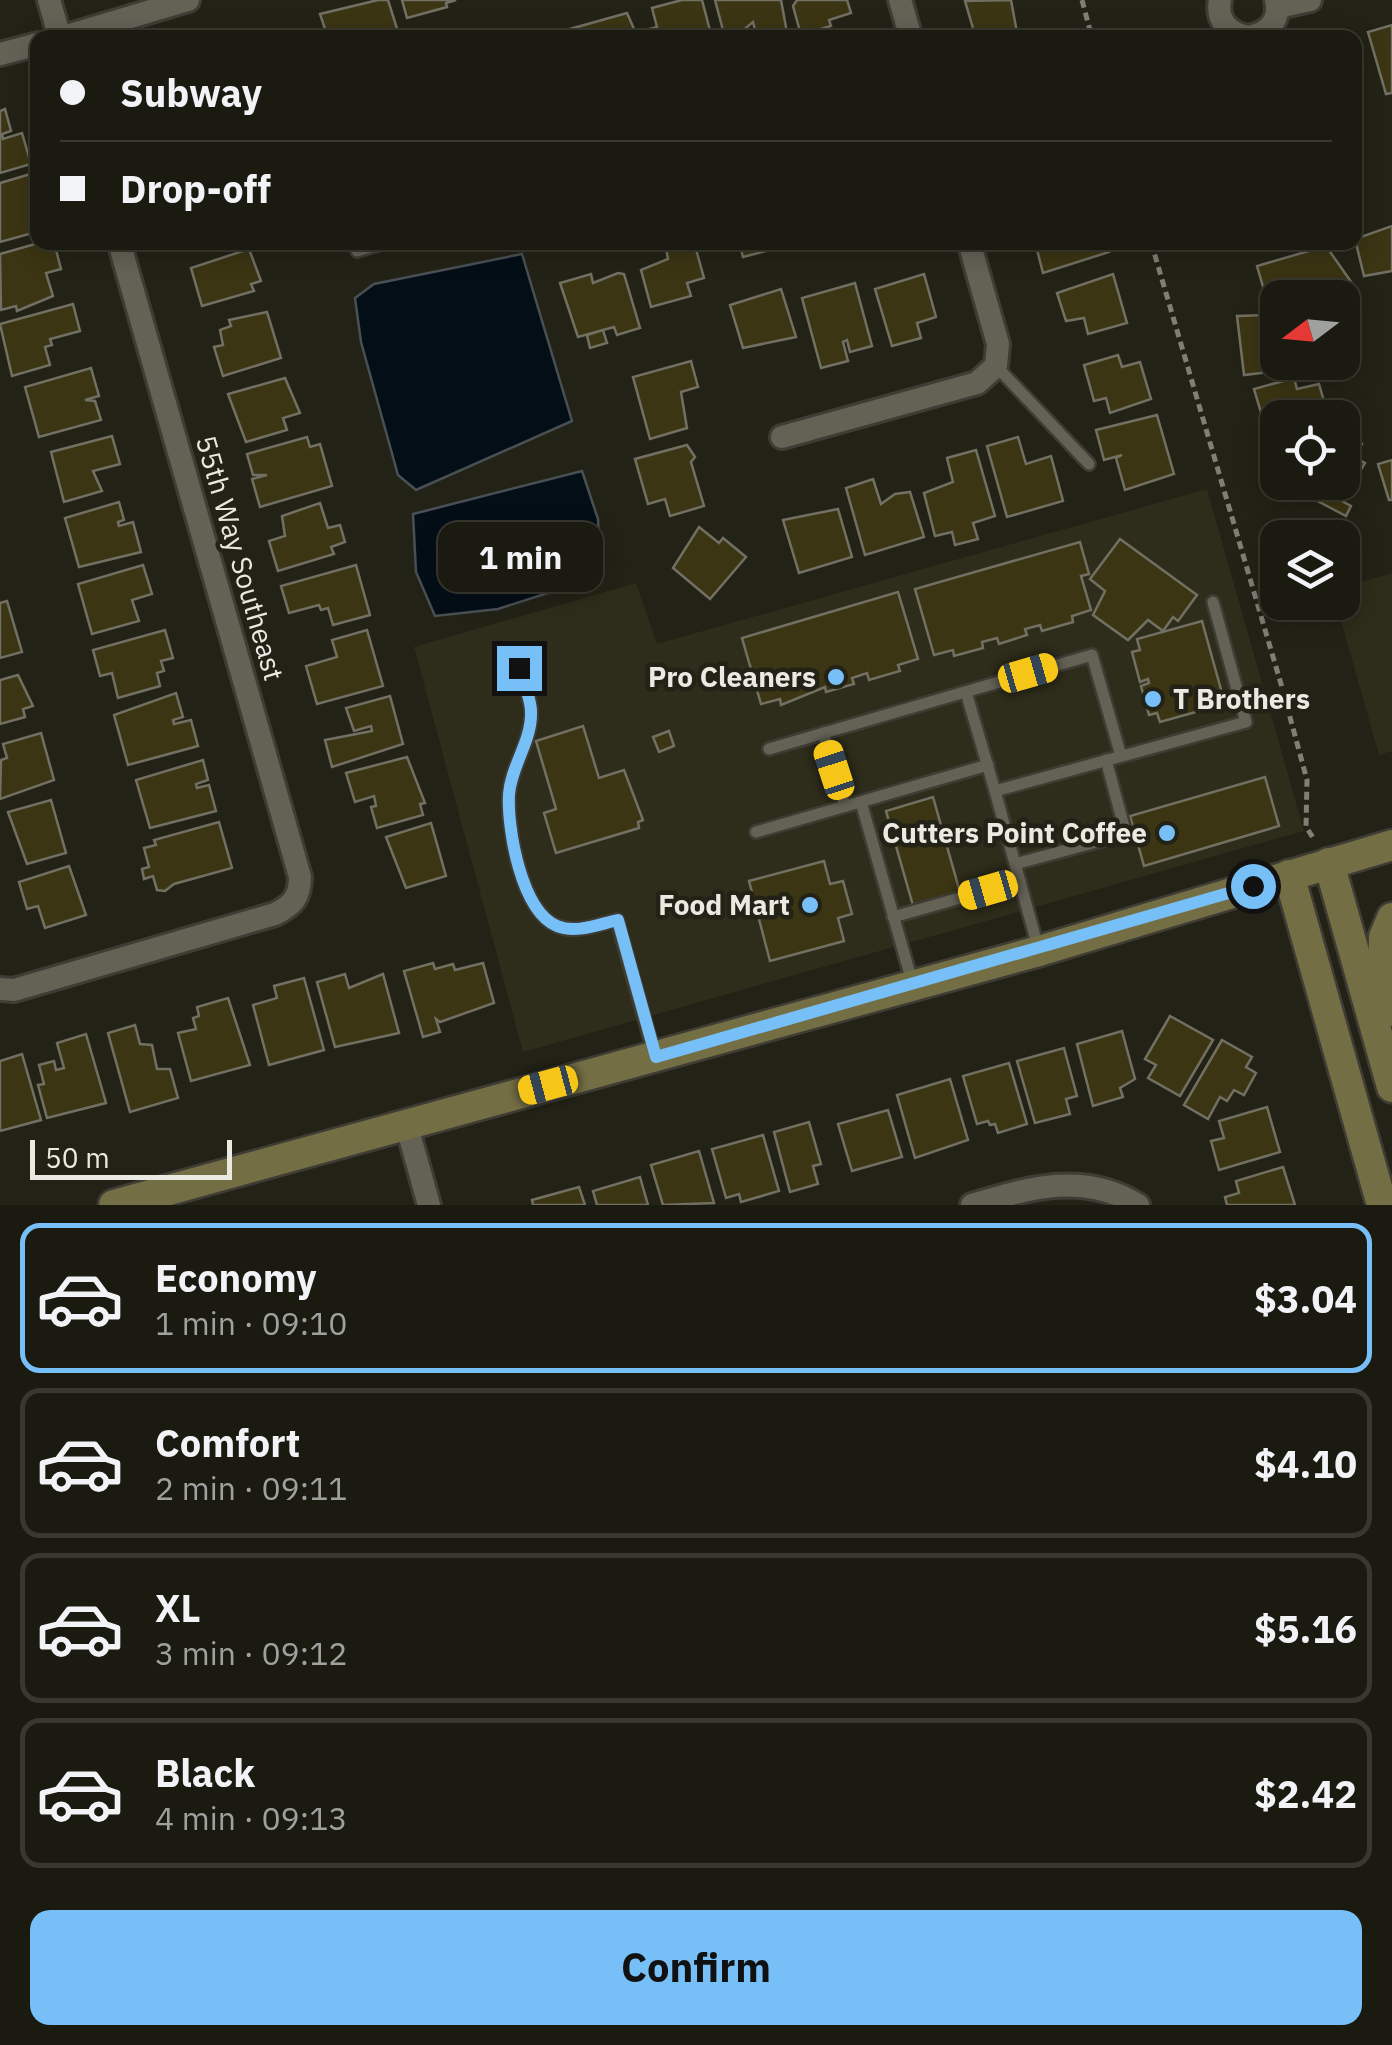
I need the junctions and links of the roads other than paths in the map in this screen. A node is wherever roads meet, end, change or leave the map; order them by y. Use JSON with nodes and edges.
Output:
{"nodes":[{"id":1,"x":49,"y":0,"type":"edge"},
{"id":2,"x":188,"y":0,"type":"edge"},
{"id":3,"x":900,"y":0,"type":"edge"},
{"id":4,"x":1220,"y":0,"type":"edge"},
{"id":5,"x":1310,"y":0,"type":"edge"},
{"id":6,"x":1277,"y":3,"type":"edge"},
{"id":7,"x":58,"y":30,"type":"edge"},
{"id":8,"x":87,"y":30,"type":"edge"},
{"id":9,"x":909,"y":30,"type":"edge"},
{"id":10,"x":1232,"y":30,"type":"edge"},
{"id":11,"x":1267,"y":30,"type":"edge"},
{"id":12,"x":30,"y":46,"type":"edge"},
{"id":13,"x":0,"y":54,"type":"edge"},
{"id":14,"x":120,"y":250,"type":"edge"},
{"id":15,"x":360,"y":250,"type":"edge"},
{"id":16,"x":971,"y":250,"type":"edge"},
{"id":17,"x":357,"y":251,"type":"dead end"},
{"id":18,"x":996,"y":366,"type":"junction"},
{"id":19,"x":782,"y":438,"type":"dead end"},
{"id":20,"x":1088,"y":464,"type":"dead end"},
{"id":21,"x":1213,"y":602,"type":"dead end"},
{"id":22,"x":519,"y":668,"type":"dead end"},
{"id":23,"x":966,"y":692,"type":"junction"},
{"id":24,"x":822,"y":734,"type":"junction"},
{"id":25,"x":769,"y":749,"type":"dead end"},
{"id":26,"x":1121,"y":756,"type":"junction"},
{"id":27,"x":1106,"y":760,"type":"junction"},
{"id":28,"x":988,"y":765,"type":"junction"},
{"id":29,"x":995,"y":791,"type":"junction"},
{"id":30,"x":861,"y":802,"type":"junction"},
{"id":31,"x":845,"y":806,"type":"junction"},
{"id":32,"x":756,"y":832,"type":"dead end"},
{"id":33,"x":1392,"y":845,"type":"edge"},
{"id":34,"x":1329,"y":863,"type":"junction"},
{"id":35,"x":1015,"y":864,"type":"junction"},
{"id":36,"x":1289,"y":875,"type":"junction"},
{"id":37,"x":1020,"y":881,"type":"junction"},
{"id":38,"x":894,"y":917,"type":"junction"},
{"id":39,"x":1392,"y":918,"type":"edge"},
{"id":40,"x":1039,"y":951,"type":"junction"},
{"id":41,"x":913,"y":986,"type":"junction"},
{"id":42,"x":0,"y":989,"type":"edge"},
{"id":43,"x":656,"y":1057,"type":"junction"},
{"id":44,"x":1388,"y":1075,"type":"edge"},
{"id":45,"x":406,"y":1123,"type":"junction"},
{"id":46,"x":114,"y":1205,"type":"edge"},
{"id":47,"x":429,"y":1205,"type":"edge"},
{"id":48,"x":972,"y":1205,"type":"edge"},
{"id":49,"x":1138,"y":1205,"type":"edge"},
{"id":50,"x":1382,"y":1205,"type":"edge"}],
"edges":[{"from":1,"to":7,"type":"street"},
{"from":2,"to":8,"type":"street"},
{"from":3,"to":9,"type":"street"},
{"from":4,"to":10,"type":"street"},
{"from":5,"to":6,"type":"street"},
{"from":6,"to":11,"type":"street"},
{"from":12,"to":13,"type":"street"},
{"from":14,"to":42,"type":"street","name":"55th Way Southeast"},
{"from":15,"to":17,"type":"lane"},
{"from":16,"to":18,"type":"street"},
{"from":18,"to":19,"type":"street"},
{"from":18,"to":20,"type":"lane"},
{"from":21,"to":26,"type":"lane"},
{"from":22,"to":43,"type":"lane"},
{"from":23,"to":24,"type":"lane"},
{"from":23,"to":26,"type":"lane"},
{"from":23,"to":28,"type":"lane"},
{"from":24,"to":25,"type":"lane"},
{"from":24,"to":31,"type":"lane"},
{"from":26,"to":27,"type":"lane"},
{"from":27,"to":29,"type":"lane"},
{"from":27,"to":35,"type":"lane"},
{"from":28,"to":29,"type":"lane"},
{"from":28,"to":30,"type":"lane"},
{"from":29,"to":35,"type":"lane"},
{"from":30,"to":31,"type":"lane"},
{"from":30,"to":38,"type":"lane"},
{"from":31,"to":32,"type":"lane"},
{"from":33,"to":34,"type":"main road"},
{"from":34,"to":36,"type":"main road"},
{"from":34,"to":44,"type":"main road"},
{"from":35,"to":37,"type":"lane"},
{"from":36,"to":40,"type":"main road"},
{"from":36,"to":50,"type":"main road"},
{"from":37,"to":38,"type":"lane"},
{"from":37,"to":40,"type":"lane"},
{"from":38,"to":41,"type":"lane"},
{"from":39,"to":44,"type":"main road"},
{"from":40,"to":41,"type":"main road"},
{"from":41,"to":43,"type":"main road"},
{"from":43,"to":45,"type":"main road"},
{"from":45,"to":46,"type":"main road"},
{"from":45,"to":47,"type":"street"},
{"from":48,"to":49,"type":"street"}]}
